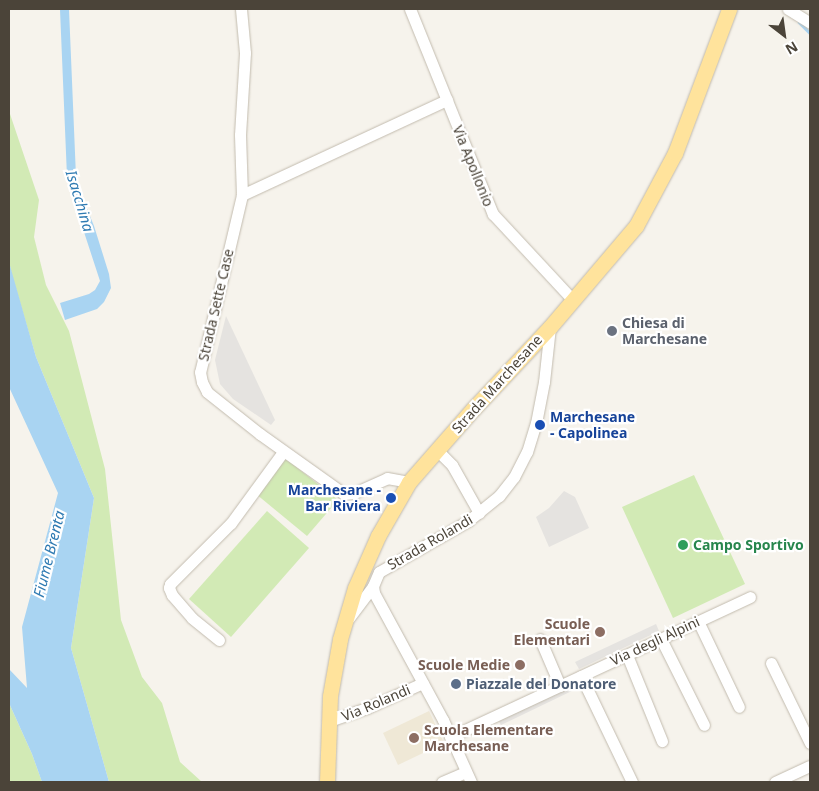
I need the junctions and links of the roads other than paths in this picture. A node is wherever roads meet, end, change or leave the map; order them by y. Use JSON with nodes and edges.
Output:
{"nodes":[{"id":1,"x":241,"y":9,"type":"edge"},
{"id":2,"x":410,"y":9,"type":"edge"},
{"id":3,"x":729,"y":9,"type":"edge"},
{"id":4,"x":788,"y":9,"type":"edge"},
{"id":5,"x":810,"y":23,"type":"edge"},
{"id":6,"x":447,"y":100,"type":"junction"},
{"id":7,"x":242,"y":195,"type":"junction"},
{"id":8,"x":573,"y":300,"type":"junction"},
{"id":9,"x":550,"y":327,"type":"junction"},
{"id":10,"x":438,"y":450,"type":"junction"},
{"id":11,"x":283,"y":452,"type":"junction"},
{"id":12,"x":409,"y":482,"type":"junction"},
{"id":13,"x":479,"y":513,"type":"junction"},
{"id":14,"x":373,"y":586,"type":"junction"},
{"id":15,"x":750,"y":597,"type":"dead end"},
{"id":16,"x":698,"y":621,"type":"junction"},
{"id":17,"x":345,"y":623,"type":"junction"},
{"id":18,"x":540,"y":639,"type":"dead end"},
{"id":19,"x":661,"y":639,"type":"junction"},
{"id":20,"x":219,"y":640,"type":"dead end"},
{"id":21,"x":627,"y":655,"type":"junction"},
{"id":22,"x":771,"y":663,"type":"dead end"},
{"id":23,"x":581,"y":676,"type":"junction"},
{"id":24,"x":423,"y":683,"type":"junction"},
{"id":25,"x":560,"y":686,"type":"junction"},
{"id":26,"x":739,"y":707,"type":"dead end"},
{"id":27,"x":329,"y":722,"type":"junction"},
{"id":28,"x":704,"y":725,"type":"dead end"},
{"id":29,"x":450,"y":737,"type":"junction"},
{"id":30,"x":662,"y":741,"type":"dead end"},
{"id":31,"x":810,"y":743,"type":"edge"},
{"id":32,"x":810,"y":766,"type":"edge"},
{"id":33,"x":469,"y":777,"type":"edge"},
{"id":34,"x":327,"y":782,"type":"edge"},
{"id":35,"x":442,"y":782,"type":"edge"},
{"id":36,"x":632,"y":782,"type":"edge"},
{"id":37,"x":776,"y":782,"type":"edge"}],
"edges":[{"from":1,"to":7,"type":"street","name":"Strada Sette Case"},
{"from":2,"to":6,"type":"street","name":"Via Apollonio"},
{"from":3,"to":8,"type":"main road","name":"Strada Marchesane"},
{"from":4,"to":5,"type":"street"},
{"from":6,"to":7,"type":"street"},
{"from":6,"to":8,"type":"street","name":"Via Apollonio"},
{"from":7,"to":11,"type":"street","name":"Strada Sette Case"},
{"from":8,"to":9,"type":"main road","name":"Strada Marchesane"},
{"from":9,"to":10,"type":"main road","name":"Strada Marchesane"},
{"from":9,"to":13,"type":"street","name":"Strada Rolandi"},
{"from":10,"to":12,"type":"main road","name":"Strada Marchesane"},
{"from":10,"to":13,"type":"street"},
{"from":11,"to":12,"type":"street","name":"Strada Sette Case"},
{"from":11,"to":20,"type":"street"},
{"from":12,"to":17,"type":"main road","name":"Strada Marchesane"},
{"from":13,"to":14,"type":"street","name":"Strada Rolandi"},
{"from":14,"to":17,"type":"street","name":"Strada Rolandi"},
{"from":14,"to":24,"type":"street"},
{"from":15,"to":16,"type":"street","name":"Via degli Alpini"},
{"from":16,"to":19,"type":"street","name":"Via degli Alpini"},
{"from":16,"to":26,"type":"street"},
{"from":17,"to":27,"type":"main road","name":"Strada Marchesane"},
{"from":18,"to":25,"type":"street"},
{"from":19,"to":21,"type":"street","name":"Via degli Alpini"},
{"from":19,"to":28,"type":"street"},
{"from":21,"to":23,"type":"street","name":"Via degli Alpini"},
{"from":21,"to":30,"type":"street"},
{"from":22,"to":31,"type":"street"},
{"from":23,"to":25,"type":"street","name":"Via degli Alpini"},
{"from":23,"to":36,"type":"street"},
{"from":24,"to":27,"type":"street","name":"Via Rolandi"},
{"from":24,"to":29,"type":"street"},
{"from":25,"to":29,"type":"street","name":"Via degli Alpini"},
{"from":27,"to":34,"type":"main road","name":"Strada Marchesane"},
{"from":29,"to":33,"type":"street"},
{"from":32,"to":37,"type":"street"},
{"from":33,"to":35,"type":"street"}]}
